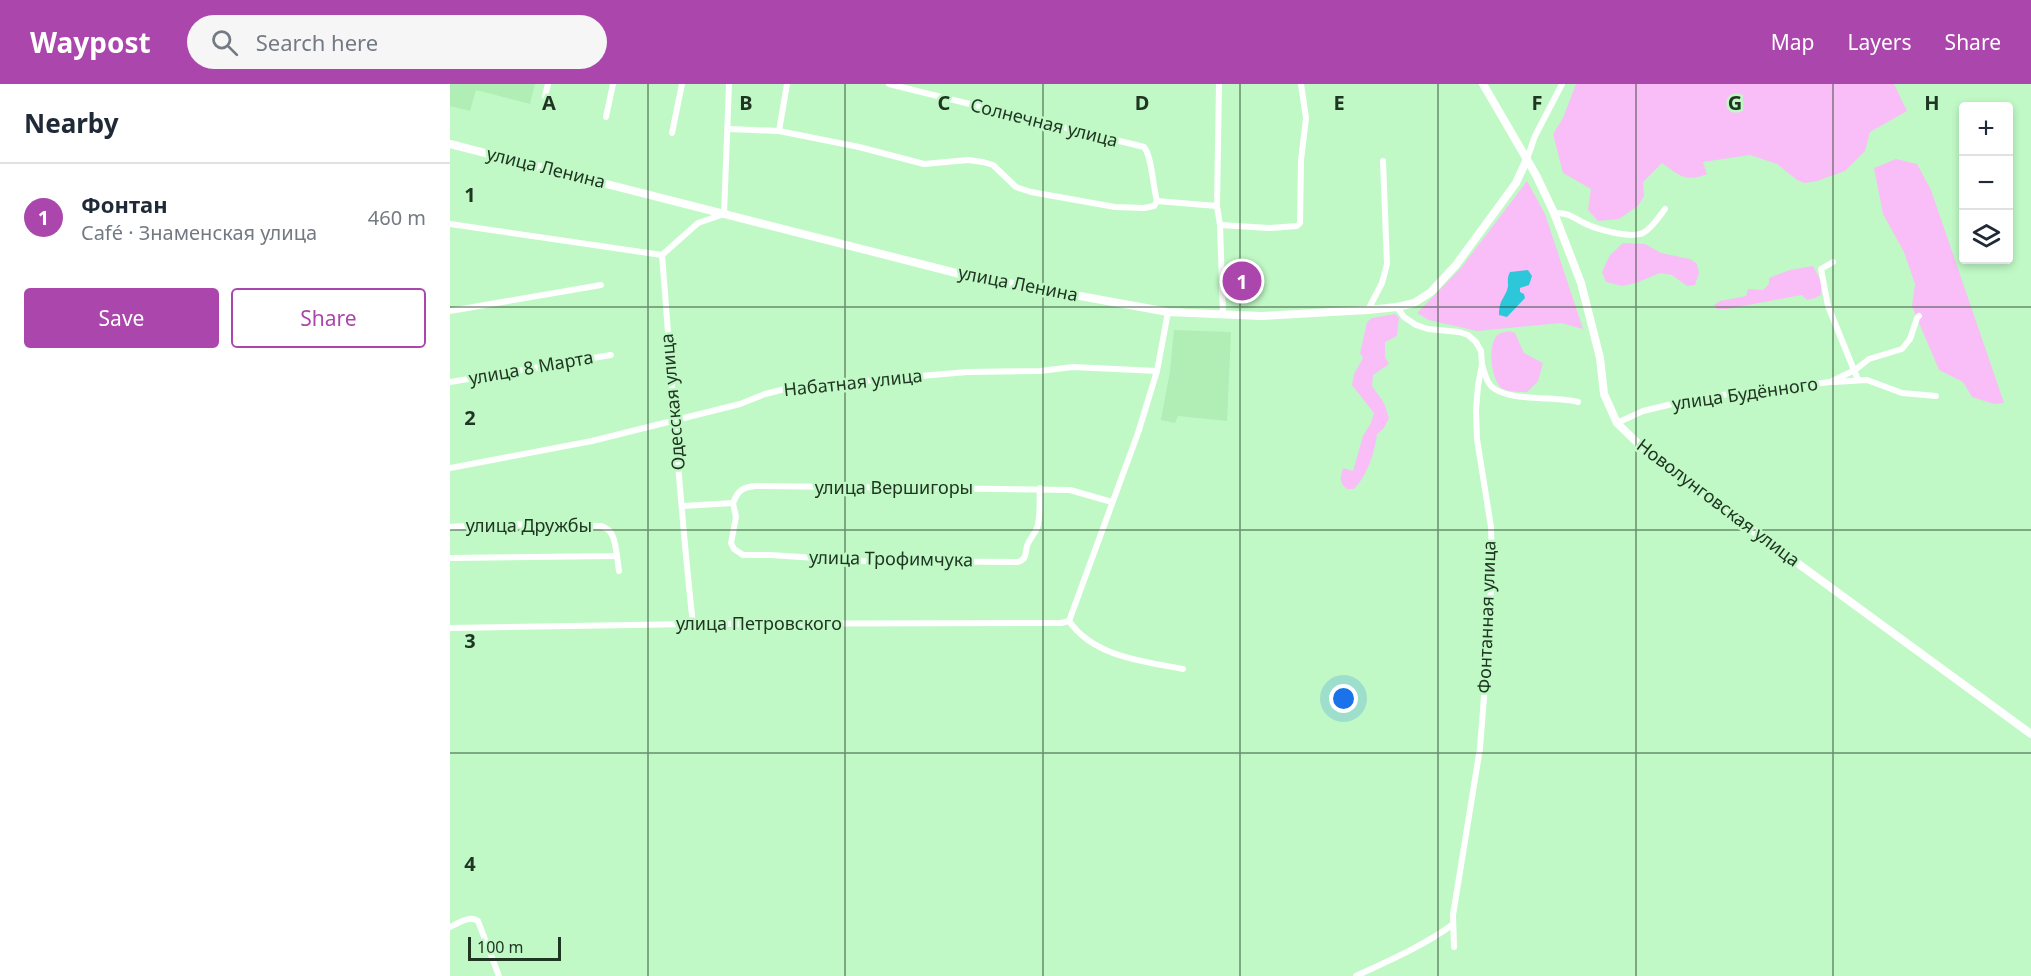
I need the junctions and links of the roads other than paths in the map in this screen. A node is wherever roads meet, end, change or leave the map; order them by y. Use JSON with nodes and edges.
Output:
{"nodes":[{"id":1,"x":548,"y":84,"type":"edge"},
{"id":2,"x":613,"y":84,"type":"edge"},
{"id":3,"x":682,"y":84,"type":"edge"},
{"id":4,"x":729,"y":84,"type":"edge"},
{"id":5,"x":787,"y":84,"type":"edge"},
{"id":6,"x":889,"y":84,"type":"edge"},
{"id":7,"x":1219,"y":84,"type":"edge"},
{"id":8,"x":1301,"y":84,"type":"edge"},
{"id":9,"x":1483,"y":84,"type":"edge"},
{"id":10,"x":1562,"y":84,"type":"edge"},
{"id":11,"x":545,"y":96,"type":"dead end"},
{"id":12,"x":606,"y":117,"type":"dead end"},
{"id":13,"x":729,"y":129,"type":"junction"},
{"id":14,"x":778,"y":131,"type":"junction"},
{"id":15,"x":672,"y":133,"type":"dead end"},
{"id":16,"x":450,"y":144,"type":"edge"},
{"id":17,"x":1527,"y":159,"type":"junction"},
{"id":18,"x":1383,"y":161,"type":"dead end"},
{"id":19,"x":1157,"y":201,"type":"junction"},
{"id":20,"x":1218,"y":206,"type":"junction"},
{"id":21,"x":1665,"y":209,"type":"dead end"},
{"id":22,"x":1554,"y":213,"type":"junction"},
{"id":23,"x":724,"y":214,"type":"junction"},
{"id":24,"x":450,"y":224,"type":"edge"},
{"id":25,"x":1220,"y":225,"type":"junction"},
{"id":26,"x":662,"y":255,"type":"junction"},
{"id":27,"x":1833,"y":262,"type":"dead end"},
{"id":28,"x":601,"y":285,"type":"dead end"},
{"id":29,"x":1397,"y":307,"type":"junction"},
{"id":30,"x":1368,"y":310,"type":"junction"},
{"id":31,"x":450,"y":311,"type":"edge"},
{"id":32,"x":1168,"y":312,"type":"junction"},
{"id":33,"x":1223,"y":314,"type":"junction"},
{"id":34,"x":1919,"y":316,"type":"dead end"},
{"id":35,"x":611,"y":355,"type":"dead end"},
{"id":36,"x":1482,"y":364,"type":"junction"},
{"id":37,"x":1157,"y":370,"type":"junction"},
{"id":38,"x":1855,"y":370,"type":"junction"},
{"id":39,"x":1858,"y":380,"type":"junction"},
{"id":40,"x":450,"y":382,"type":"edge"},
{"id":41,"x":1478,"y":382,"type":"junction"},
{"id":42,"x":1830,"y":382,"type":"junction"},
{"id":43,"x":1490,"y":385,"type":"junction"},
{"id":44,"x":1936,"y":396,"type":"dead end"},
{"id":45,"x":1578,"y":402,"type":"dead end"},
{"id":46,"x":674,"y":419,"type":"junction"},
{"id":47,"x":1617,"y":423,"type":"junction"},
{"id":48,"x":450,"y":468,"type":"edge"},
{"id":49,"x":1040,"y":488,"type":"junction"},
{"id":50,"x":1112,"y":502,"type":"junction"},
{"id":51,"x":733,"y":503,"type":"junction"},
{"id":52,"x":682,"y":506,"type":"junction"},
{"id":53,"x":450,"y":526,"type":"edge"},
{"id":54,"x":617,"y":556,"type":"junction"},
{"id":55,"x":450,"y":558,"type":"edge"},
{"id":56,"x":619,"y":571,"type":"dead end"},
{"id":57,"x":1069,"y":621,"type":"junction"},
{"id":58,"x":693,"y":624,"type":"junction"},
{"id":59,"x":450,"y":628,"type":"edge"},
{"id":60,"x":1183,"y":669,"type":"dead end"},
{"id":61,"x":2031,"y":734,"type":"edge"},
{"id":62,"x":1452,"y":925,"type":"junction"},
{"id":63,"x":450,"y":927,"type":"edge"},
{"id":64,"x":1454,"y":947,"type":"dead end"},
{"id":65,"x":499,"y":976,"type":"edge"},
{"id":66,"x":1356,"y":976,"type":"edge"}],
"edges":[{"from":1,"to":11,"type":"street"},
{"from":2,"to":12,"type":"street"},
{"from":3,"to":15,"type":"street"},
{"from":4,"to":13,"type":"street"},
{"from":5,"to":14,"type":"street"},
{"from":6,"to":19,"type":"street","name":"Солнечная улица"},
{"from":7,"to":20,"type":"street"},
{"from":8,"to":25,"type":"street"},
{"from":9,"to":17,"type":"street","name":"Новолунговская улица"},
{"from":10,"to":17,"type":"street"},
{"from":13,"to":14,"type":"street"},
{"from":13,"to":23,"type":"street"},
{"from":14,"to":19,"type":"street"},
{"from":16,"to":23,"type":"street","name":"улица Ленина"},
{"from":17,"to":22,"type":"street","name":"Новолунговская улица"},
{"from":17,"to":29,"type":"street","name":"улица Ленина"},
{"from":18,"to":30,"type":"street"},
{"from":19,"to":20,"type":"street"},
{"from":20,"to":25,"type":"street"},
{"from":21,"to":22,"type":"street"},
{"from":22,"to":47,"type":"street","name":"Новолунговская улица"},
{"from":23,"to":26,"type":"street"},
{"from":23,"to":32,"type":"street","name":"улица Ленина"},
{"from":24,"to":26,"type":"street"},
{"from":25,"to":33,"type":"street"},
{"from":26,"to":46,"type":"street","name":"Одесская улица"},
{"from":27,"to":38,"type":"street"},
{"from":28,"to":31,"type":"street"},
{"from":29,"to":30,"type":"street","name":"улица Ленина"},
{"from":29,"to":36,"type":"street"},
{"from":30,"to":33,"type":"street","name":"улица Ленина"},
{"from":32,"to":33,"type":"street","name":"улица Ленина"},
{"from":32,"to":37,"type":"street"},
{"from":34,"to":38,"type":"street","name":"улица Будённого"},
{"from":35,"to":40,"type":"street","name":"улица 8 Марта"},
{"from":36,"to":41,"type":"street","name":"Фонтанная улица"},
{"from":36,"to":43,"type":"street"},
{"from":37,"to":46,"type":"street","name":"Набатная улица"},
{"from":37,"to":50,"type":"street"},
{"from":38,"to":39,"type":"street"},
{"from":38,"to":42,"type":"street","name":"улица Будённого"},
{"from":39,"to":42,"type":"street"},
{"from":39,"to":44,"type":"street"},
{"from":41,"to":43,"type":"street"},
{"from":41,"to":62,"type":"street","name":"Фонтанная улица"},
{"from":42,"to":47,"type":"street","name":"улица Будённого"},
{"from":43,"to":45,"type":"street"},
{"from":46,"to":48,"type":"street","name":"Набатная улица"},
{"from":46,"to":52,"type":"street","name":"Одесская улица"},
{"from":47,"to":61,"type":"street","name":"Новолунговская улица"},
{"from":49,"to":50,"type":"street","name":"улица Вершигоры"},
{"from":49,"to":51,"type":"street","name":"улица Вершигоры"},
{"from":49,"to":51,"type":"street","name":"улица Трофимчука"},
{"from":50,"to":57,"type":"street"},
{"from":51,"to":52,"type":"street"},
{"from":52,"to":58,"type":"street","name":"Одесская улица"},
{"from":53,"to":54,"type":"street","name":"улица Дружбы"},
{"from":54,"to":55,"type":"street"},
{"from":54,"to":56,"type":"street"},
{"from":57,"to":58,"type":"street","name":"улица Петровского"},
{"from":57,"to":60,"type":"street"},
{"from":58,"to":59,"type":"street","name":"улица Петровского"},
{"from":62,"to":64,"type":"street","name":"Фонтанная улица"},
{"from":62,"to":66,"type":"street"},
{"from":63,"to":65,"type":"street"}]}
